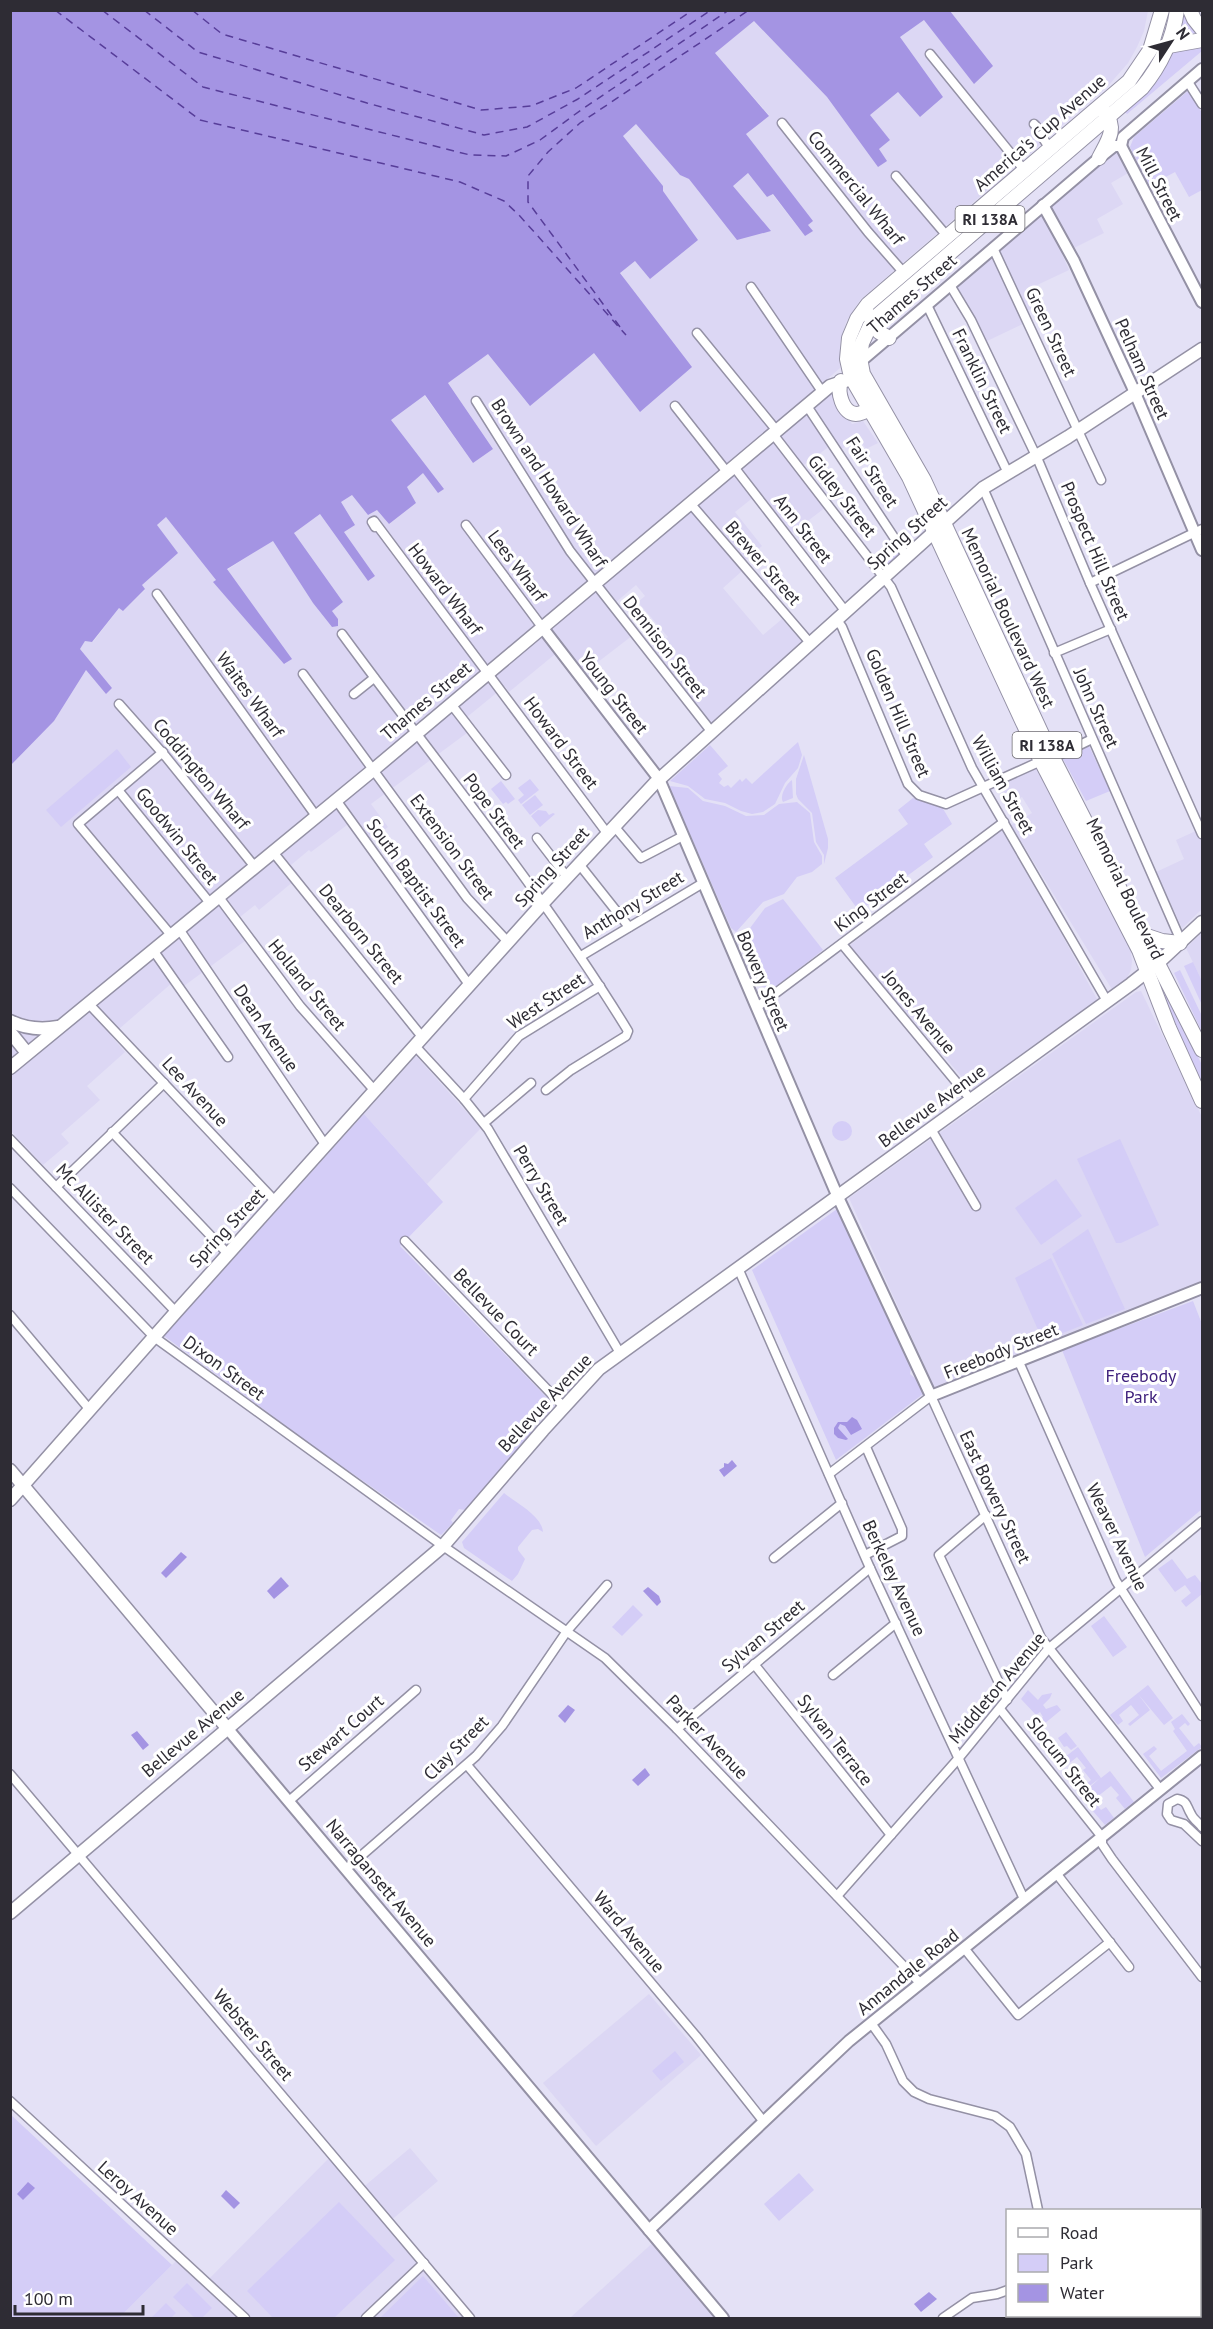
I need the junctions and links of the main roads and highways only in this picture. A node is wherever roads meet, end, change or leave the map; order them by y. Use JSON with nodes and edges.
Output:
{"nodes":[{"id":1,"x":1162,"y":10,"type":"edge"},
{"id":2,"x":1177,"y":10,"type":"edge"},
{"id":3,"x":1190,"y":10,"type":"edge"},
{"id":4,"x":1203,"y":29,"type":"edge"},
{"id":5,"x":1203,"y":40,"type":"edge"},
{"id":6,"x":1168,"y":46,"type":"junction"},
{"id":7,"x":1147,"y":55,"type":"junction"},
{"id":8,"x":1100,"y":106,"type":"junction"},
{"id":9,"x":1109,"y":118,"type":"junction"},
{"id":10,"x":1099,"y":158,"type":"road end"},
{"id":11,"x":868,"y":304,"type":"junction"},
{"id":12,"x":872,"y":323,"type":"junction"},
{"id":13,"x":889,"y":338,"type":"road end"},
{"id":14,"x":1203,"y":349,"type":"edge"},
{"id":15,"x":846,"y":381,"type":"junction"},
{"id":16,"x":869,"y":387,"type":"junction"},
{"id":17,"x":874,"y":406,"type":"junction"},
{"id":18,"x":939,"y":527,"type":"junction"},
{"id":19,"x":1047,"y":759,"type":"junction"},
{"id":20,"x":1203,"y":922,"type":"edge"},
{"id":21,"x":1144,"y":935,"type":"junction"},
{"id":22,"x":1180,"y":942,"type":"junction"},
{"id":23,"x":1159,"y":962,"type":"junction"},
{"id":24,"x":1146,"y":972,"type":"junction"},
{"id":25,"x":10,"y":1021,"type":"edge"},
{"id":26,"x":60,"y":1027,"type":"junction"},
{"id":27,"x":10,"y":1032,"type":"edge"},
{"id":28,"x":1203,"y":1050,"type":"edge"},
{"id":29,"x":27,"y":1053,"type":"junction"},
{"id":30,"x":10,"y":1068,"type":"edge"},
{"id":31,"x":1203,"y":1101,"type":"edge"},
{"id":32,"x":10,"y":1470,"type":"edge"},
{"id":33,"x":23,"y":1485,"type":"junction"},
{"id":34,"x":10,"y":1500,"type":"edge"},
{"id":35,"x":227,"y":1728,"type":"junction"},
{"id":36,"x":10,"y":1913,"type":"edge"}],
"edges":[{"from":1,"to":7,"type":"main road","name":"America's Cup Avenue","number":"RI 138A"},
{"from":2,"to":6,"type":"main road","name":"America's Cup Avenue","number":"RI 138A"},
{"from":3,"to":4,"type":"main road"},
{"from":5,"to":6,"type":"main road"},
{"from":6,"to":7,"type":"main road"},
{"from":6,"to":9,"type":"main road","name":"America's Cup Avenue","number":"RI 138A"},
{"from":7,"to":8,"type":"main road","name":"America's Cup Avenue","number":"RI 138A"},
{"from":8,"to":9,"type":"main road"},
{"from":8,"to":11,"type":"main road","name":"America's Cup Avenue","number":"RI 138A"},
{"from":9,"to":10,"type":"main road"},
{"from":9,"to":12,"type":"main road","name":"America's Cup Avenue","number":"RI 138A"},
{"from":11,"to":12,"type":"main road"},
{"from":11,"to":15,"type":"main road","name":"America's Cup Avenue","number":"RI 138A"},
{"from":12,"to":13,"type":"main road"},
{"from":12,"to":16,"type":"main road","name":"America's Cup Avenue","number":"RI 138A"},
{"from":14,"to":18,"type":"main road","name":"Spring Street"},
{"from":15,"to":16,"type":"main road"},
{"from":15,"to":17,"type":"main road"},
{"from":15,"to":26,"type":"main road","name":"Thames Street"},
{"from":16,"to":17,"type":"main road","name":"Memorial Boulevard West","number":"RI 138A"},
{"from":17,"to":18,"type":"main road","name":"Memorial Boulevard West","number":"RI 138A"},
{"from":18,"to":19,"type":"main road","name":"Memorial Boulevard West","number":"RI 138A"},
{"from":18,"to":33,"type":"main road","name":"Spring Street"},
{"from":19,"to":21,"type":"main road","name":"Memorial Boulevard West","number":"RI 138A"},
{"from":19,"to":24,"type":"main road","name":"Memorial Boulevard","number":"RI 138A"},
{"from":20,"to":22,"type":"main road","name":"Bellevue Avenue"},
{"from":21,"to":22,"type":"main road"},
{"from":21,"to":23,"type":"main road","name":"Memorial Boulevard West","number":"RI 138A"},
{"from":22,"to":23,"type":"main road","name":"Bellevue Avenue"},
{"from":23,"to":24,"type":"main road","name":"Bellevue Avenue"},
{"from":23,"to":28,"type":"main road","name":"Memorial Boulevard","number":"RI 138A"},
{"from":24,"to":31,"type":"main road","name":"Memorial Boulevard","number":"RI 138A"},
{"from":24,"to":35,"type":"main road","name":"Bellevue Avenue"},
{"from":25,"to":26,"type":"main road"},
{"from":26,"to":29,"type":"main road","name":"Thames Street"},
{"from":27,"to":29,"type":"main road"},
{"from":29,"to":30,"type":"main road","name":"Thames Street"},
{"from":32,"to":33,"type":"main road","name":"Narragansett Avenue"},
{"from":33,"to":34,"type":"main road","name":"Spring Street"},
{"from":33,"to":35,"type":"main road","name":"Narragansett Avenue"},
{"from":35,"to":36,"type":"main road","name":"Bellevue Avenue"}]}
